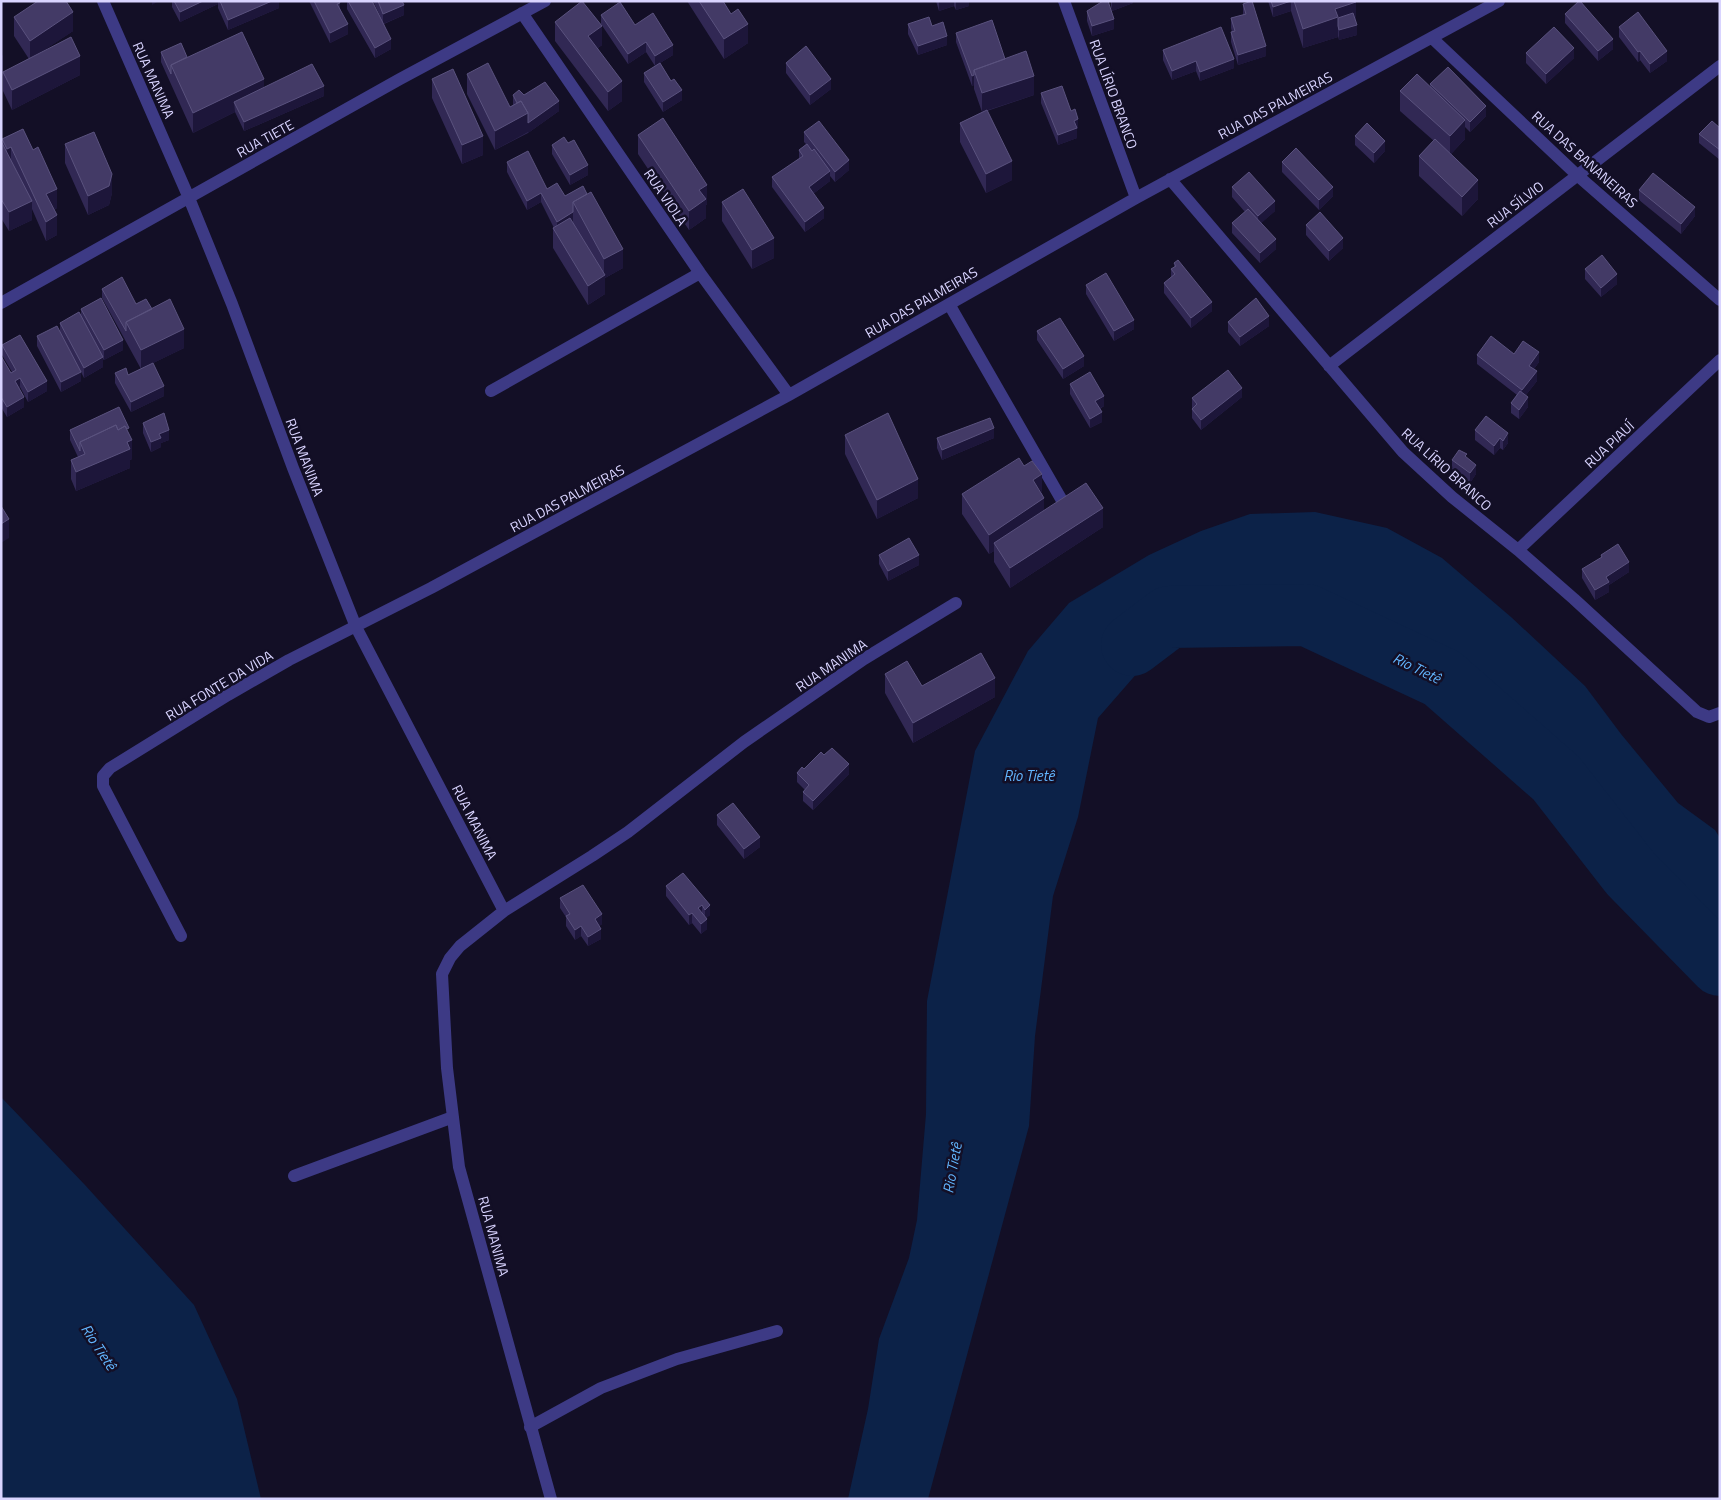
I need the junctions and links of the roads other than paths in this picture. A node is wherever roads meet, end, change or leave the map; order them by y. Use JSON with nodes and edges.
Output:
{"nodes":[{"id":1,"x":103,"y":1,"type":"edge"},
{"id":2,"x":545,"y":1,"type":"edge"},
{"id":3,"x":1064,"y":1,"type":"edge"},
{"id":4,"x":1499,"y":1,"type":"edge"},
{"id":5,"x":522,"y":13,"type":"junction"},
{"id":6,"x":1432,"y":38,"type":"junction"},
{"id":7,"x":1720,"y":66,"type":"edge"},
{"id":8,"x":1577,"y":175,"type":"junction"},
{"id":9,"x":1170,"y":179,"type":"junction"},
{"id":10,"x":189,"y":198,"type":"junction"},
{"id":11,"x":1136,"y":198,"type":"junction"},
{"id":12,"x":700,"y":274,"type":"junction"},
{"id":13,"x":1720,"y":300,"type":"edge"},
{"id":14,"x":1,"y":303,"type":"edge"},
{"id":15,"x":949,"y":304,"type":"junction"},
{"id":16,"x":1720,"y":360,"type":"edge"},
{"id":17,"x":1329,"y":366,"type":"junction"},
{"id":18,"x":491,"y":391,"type":"dead end"},
{"id":19,"x":789,"y":395,"type":"junction"},
{"id":20,"x":1064,"y":504,"type":"edge"},
{"id":21,"x":1518,"y":550,"type":"junction"},
{"id":22,"x":956,"y":603,"type":"dead end"},
{"id":23,"x":356,"y":626,"type":"junction"},
{"id":24,"x":1720,"y":713,"type":"edge"},
{"id":25,"x":504,"y":911,"type":"junction"},
{"id":26,"x":182,"y":936,"type":"dead end"},
{"id":27,"x":453,"y":1117,"type":"junction"},
{"id":28,"x":294,"y":1176,"type":"dead end"},
{"id":29,"x":777,"y":1331,"type":"dead end"},
{"id":30,"x":530,"y":1427,"type":"junction"},
{"id":31,"x":551,"y":1499,"type":"edge"}],
"edges":[{"from":1,"to":10,"type":"street","name":"RUA MANIMA"},
{"from":2,"to":5,"type":"street","name":"RUA TIETE"},
{"from":3,"to":11,"type":"street","name":"RUA LÍRIO BRANCO"},
{"from":4,"to":6,"type":"street","name":"RUA DAS PALMEIRAS"},
{"from":5,"to":10,"type":"street","name":"RUA TIETE"},
{"from":5,"to":12,"type":"street","name":"RUA VIOLA"},
{"from":6,"to":8,"type":"street","name":"RUA DAS BANANEIRAS"},
{"from":6,"to":9,"type":"street","name":"RUA DAS PALMEIRAS"},
{"from":7,"to":8,"type":"street","name":"RUA SÍLVIO"},
{"from":8,"to":13,"type":"street","name":"RUA DAS BANANEIRAS"},
{"from":8,"to":17,"type":"street","name":"RUA SÍLVIO"},
{"from":9,"to":11,"type":"street","name":"RUA DAS PALMEIRAS"},
{"from":9,"to":17,"type":"street","name":"RUA LÍRIO BRANCO"},
{"from":10,"to":14,"type":"street","name":"RUA TIETE"},
{"from":10,"to":23,"type":"street","name":"RUA MANIMA"},
{"from":11,"to":15,"type":"street","name":"RUA DAS PALMEIRAS"},
{"from":12,"to":18,"type":"street"},
{"from":12,"to":19,"type":"street","name":"RUA VIOLA"},
{"from":15,"to":19,"type":"street","name":"RUA DAS PALMEIRAS"},
{"from":15,"to":20,"type":"street"},
{"from":16,"to":21,"type":"street","name":"RUA PIAUÍ"},
{"from":17,"to":21,"type":"street","name":"RUA LÍRIO BRANCO"},
{"from":19,"to":23,"type":"street","name":"RUA DAS PALMEIRAS"},
{"from":21,"to":24,"type":"street","name":"RUA LÍRIO BRANCO"},
{"from":22,"to":25,"type":"street","name":"RUA MANIMA"},
{"from":23,"to":25,"type":"street","name":"RUA MANIMA"},
{"from":23,"to":26,"type":"street","name":"RUA FONTE DA VIDA"},
{"from":25,"to":27,"type":"street","name":"RUA MANIMA"},
{"from":27,"to":28,"type":"street"},
{"from":27,"to":30,"type":"street","name":"RUA MANIMA"},
{"from":29,"to":30,"type":"street"},
{"from":30,"to":31,"type":"street","name":"RUA MANIMA"}]}
